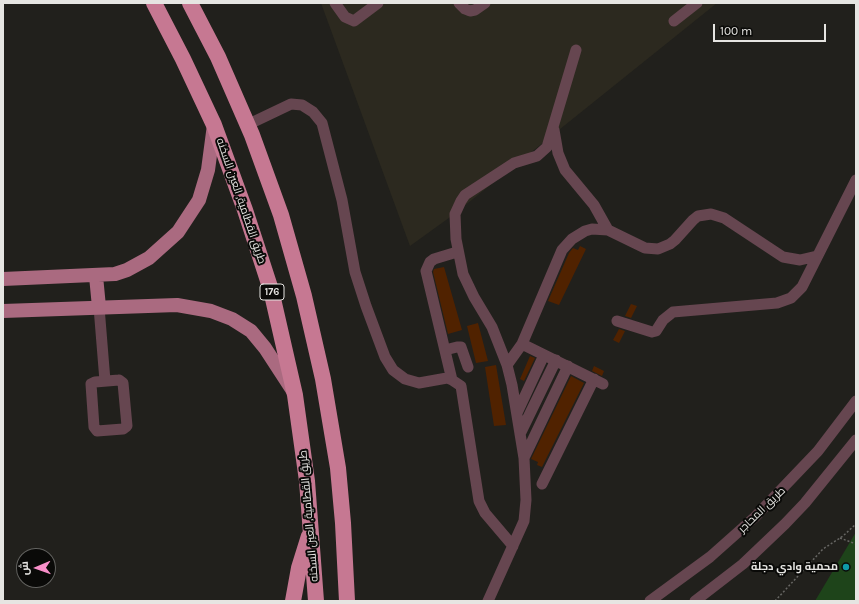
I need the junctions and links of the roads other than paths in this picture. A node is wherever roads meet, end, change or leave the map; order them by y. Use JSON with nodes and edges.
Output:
{"nodes":[{"id":1,"x":154,"y":3,"type":"edge"},
{"id":2,"x":190,"y":3,"type":"edge"},
{"id":3,"x":335,"y":3,"type":"edge"},
{"id":4,"x":378,"y":3,"type":"edge"},
{"id":5,"x":459,"y":3,"type":"edge"},
{"id":6,"x":484,"y":3,"type":"edge"},
{"id":7,"x":697,"y":3,"type":"edge"},
{"id":8,"x":674,"y":21,"type":"dead end"},
{"id":9,"x":576,"y":50,"type":"dead end"},
{"id":10,"x":214,"y":125,"type":"junction"},
{"id":11,"x":247,"y":125,"type":"junction"},
{"id":12,"x":554,"y":126,"type":"junction"},
{"id":13,"x":856,"y":180,"type":"edge"},
{"id":14,"x":608,"y":230,"type":"junction"},
{"id":15,"x":458,"y":252,"type":"junction"},
{"id":16,"x":817,"y":256,"type":"junction"},
{"id":17,"x":96,"y":276,"type":"junction"},
{"id":18,"x":3,"y":279,"type":"edge"},
{"id":19,"x":98,"y":307,"type":"junction"},
{"id":20,"x":3,"y":311,"type":"edge"},
{"id":21,"x":617,"y":321,"type":"dead end"},
{"id":22,"x":522,"y":344,"type":"junction"},
{"id":23,"x":445,"y":350,"type":"junction"},
{"id":24,"x":544,"y":355,"type":"junction"},
{"id":25,"x":556,"y":360,"type":"junction"},
{"id":26,"x":507,"y":365,"type":"junction"},
{"id":27,"x":568,"y":366,"type":"junction"},
{"id":28,"x":468,"y":367,"type":"dead end"},
{"id":29,"x":452,"y":380,"type":"junction"},
{"id":30,"x":105,"y":381,"type":"junction"},
{"id":31,"x":296,"y":395,"type":"junction"},
{"id":32,"x":856,"y":401,"type":"edge"},
{"id":33,"x":517,"y":413,"type":"junction"},
{"id":34,"x":520,"y":434,"type":"junction"},
{"id":35,"x":856,"y":440,"type":"edge"},
{"id":36,"x":524,"y":458,"type":"junction"},
{"id":37,"x":542,"y":484,"type":"dead end"},
{"id":38,"x":311,"y":530,"type":"junction"},
{"id":39,"x":513,"y":546,"type":"junction"},
{"id":40,"x":346,"y":581,"type":"junction"},
{"id":41,"x":293,"y":601,"type":"edge"},
{"id":42,"x":316,"y":601,"type":"edge"},
{"id":43,"x":347,"y":601,"type":"edge"},
{"id":44,"x":357,"y":601,"type":"edge"},
{"id":45,"x":488,"y":601,"type":"edge"},
{"id":46,"x":650,"y":601,"type":"edge"},
{"id":47,"x":695,"y":601,"type":"edge"}],
"edges":[{"from":1,"to":10,"type":"highway","name":"طريق القطامية, العين السخنه","number":"176"},
{"from":2,"to":11,"type":"highway","number":"176"},
{"from":3,"to":4,"type":"street"},
{"from":5,"to":6,"type":"street"},
{"from":7,"to":8,"type":"street"},
{"from":9,"to":12,"type":"street"},
{"from":10,"to":17,"type":"main road"},
{"from":10,"to":31,"type":"highway","name":"طريق القطامية, العين السخنه","number":"176"},
{"from":11,"to":29,"type":"street"},
{"from":11,"to":40,"type":"highway","number":"176"},
{"from":12,"to":14,"type":"street"},
{"from":12,"to":15,"type":"street"},
{"from":13,"to":16,"type":"street"},
{"from":14,"to":16,"type":"street"},
{"from":14,"to":22,"type":"street"},
{"from":15,"to":23,"type":"street"},
{"from":15,"to":26,"type":"street"},
{"from":16,"to":21,"type":"street"},
{"from":17,"to":18,"type":"main road"},
{"from":17,"to":19,"type":"main road"},
{"from":19,"to":20,"type":"main road"},
{"from":19,"to":30,"type":"street"},
{"from":19,"to":31,"type":"main road"},
{"from":22,"to":24,"type":"street"},
{"from":22,"to":26,"type":"street"},
{"from":23,"to":28,"type":"street"},
{"from":23,"to":29,"type":"street"},
{"from":24,"to":25,"type":"street"},
{"from":24,"to":33,"type":"street"},
{"from":25,"to":27,"type":"street"},
{"from":25,"to":34,"type":"street"},
{"from":26,"to":33,"type":"street"},
{"from":27,"to":36,"type":"street"},
{"from":27,"to":37,"type":"street"},
{"from":29,"to":39,"type":"street"},
{"from":30,"to":30,"type":"street"},
{"from":31,"to":38,"type":"highway","name":"طريق القطامية, العين السخنه","number":"176"},
{"from":32,"to":46,"type":"street","name":"طريق المحاجر"},
{"from":33,"to":34,"type":"street"},
{"from":34,"to":36,"type":"street"},
{"from":35,"to":47,"type":"street"},
{"from":36,"to":39,"type":"street"},
{"from":38,"to":41,"type":"highway"},
{"from":38,"to":42,"type":"highway","name":"طريق القطامية, العين السخنه","number":"176"},
{"from":39,"to":45,"type":"street"},
{"from":40,"to":43,"type":"highway","number":"176"},
{"from":40,"to":44,"type":"highway"}]}
